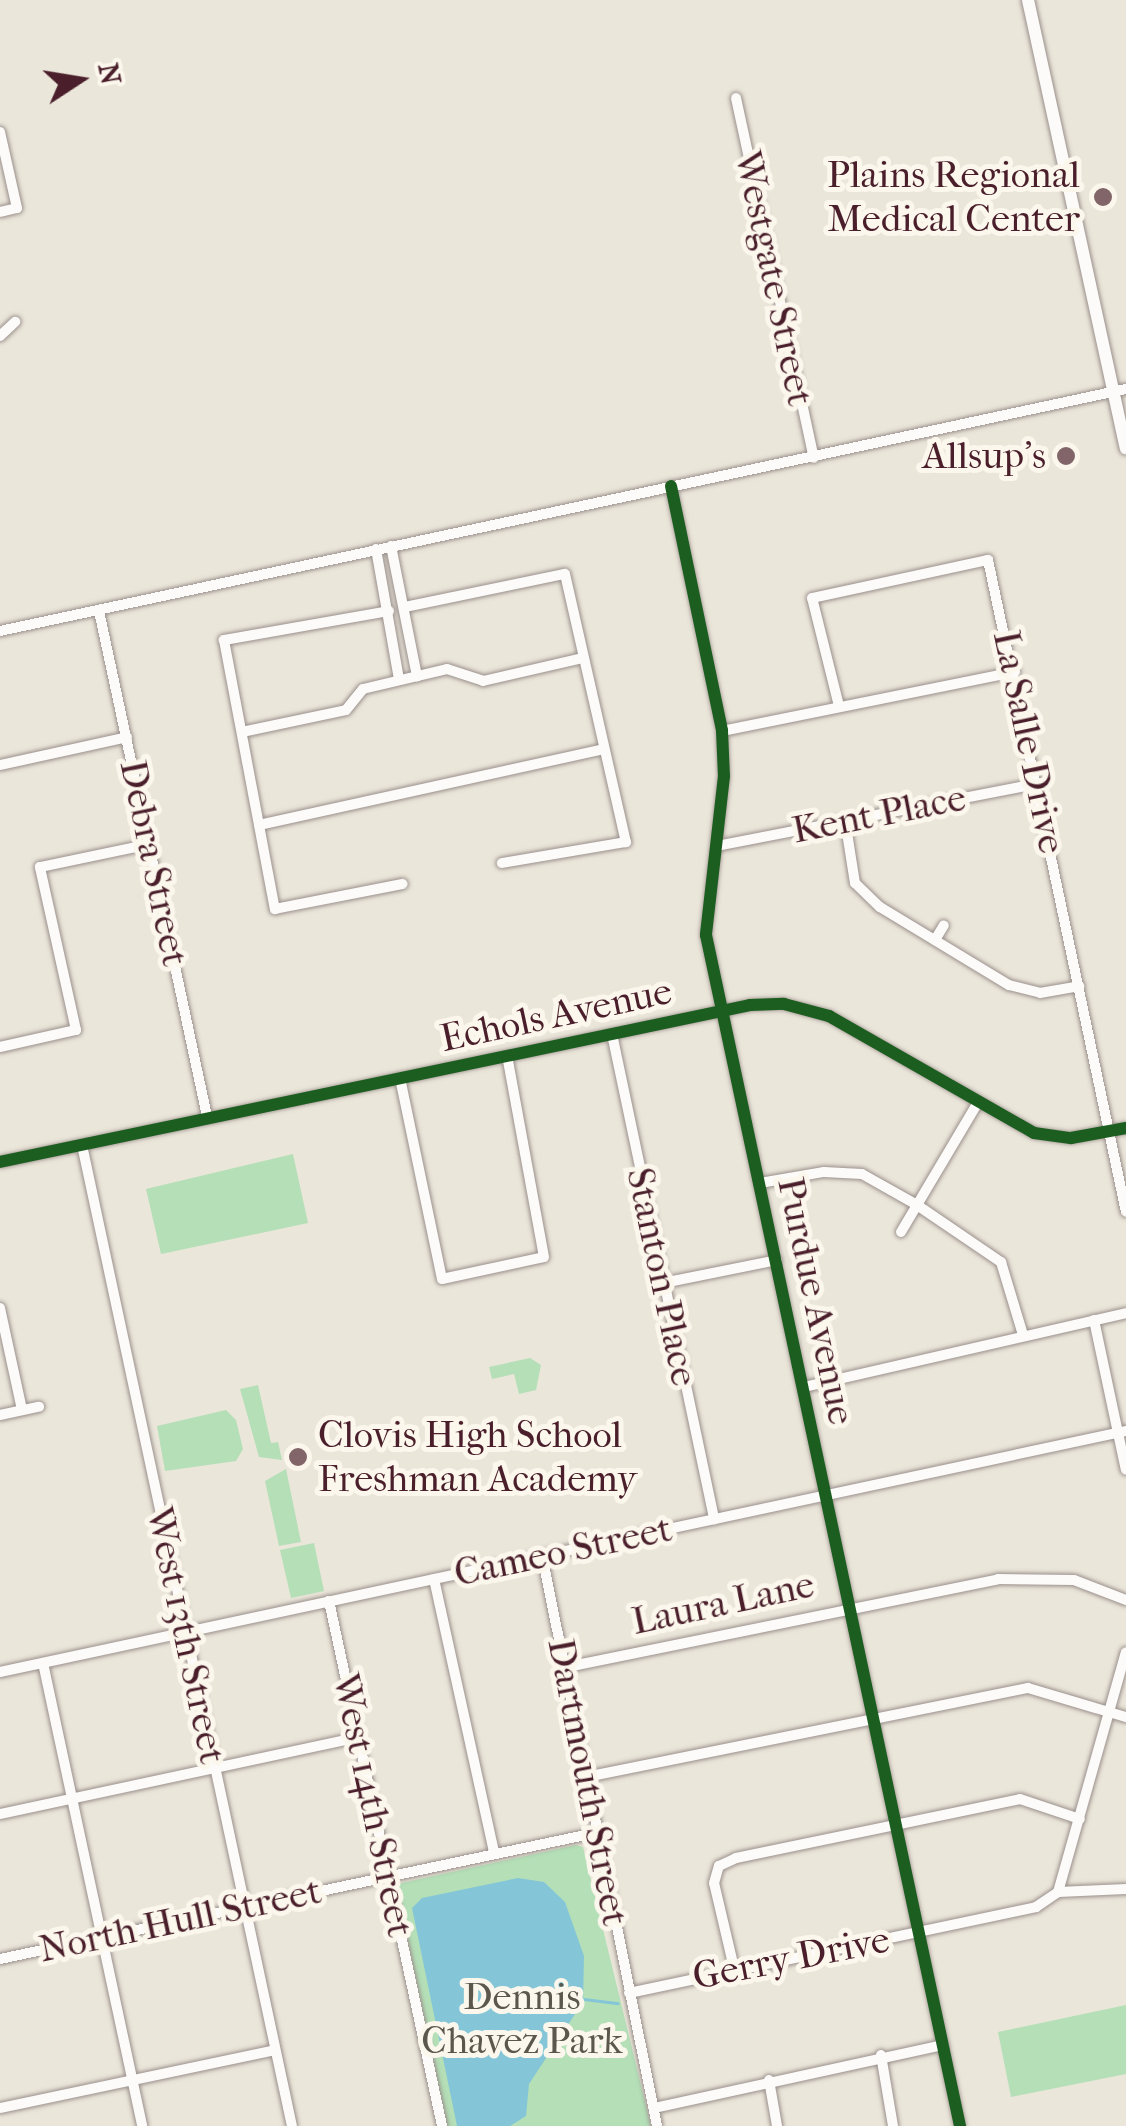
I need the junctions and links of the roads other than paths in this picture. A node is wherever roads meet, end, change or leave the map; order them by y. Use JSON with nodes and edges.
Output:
{"nodes":[{"id":1,"x":1028,"y":0,"type":"edge"},
{"id":2,"x":736,"y":98,"type":"dead end"},
{"id":3,"x":0,"y":132,"type":"edge"},
{"id":4,"x":0,"y":212,"type":"edge"},
{"id":5,"x":15,"y":322,"type":"dead end"},
{"id":6,"x":0,"y":336,"type":"edge"},
{"id":7,"x":1120,"y":391,"type":"edge"},
{"id":8,"x":1126,"y":448,"type":"edge"},
{"id":9,"x":814,"y":458,"type":"junction"},
{"id":10,"x":671,"y":486,"type":"junction"},
{"id":11,"x":391,"y":546,"type":"junction"},
{"id":12,"x":376,"y":549,"type":"junction"},
{"id":13,"x":405,"y":608,"type":"junction"},
{"id":14,"x":99,"y":611,"type":"junction"},
{"id":15,"x":389,"y":611,"type":"junction"},
{"id":16,"x":0,"y":631,"type":"edge"},
{"id":17,"x":583,"y":658,"type":"junction"},
{"id":18,"x":1014,"y":672,"type":"junction"},
{"id":19,"x":417,"y":676,"type":"junction"},
{"id":20,"x":399,"y":680,"type":"junction"},
{"id":21,"x":839,"y":706,"type":"junction"},
{"id":22,"x":242,"y":732,"type":"junction"},
{"id":23,"x":722,"y":732,"type":"junction"},
{"id":24,"x":127,"y":738,"type":"junction"},
{"id":25,"x":604,"y":748,"type":"junction"},
{"id":26,"x":0,"y":765,"type":"edge"},
{"id":27,"x":1040,"y":783,"type":"junction"},
{"id":28,"x":844,"y":820,"type":"junction"},
{"id":29,"x":260,"y":826,"type":"junction"},
{"id":30,"x":150,"y":844,"type":"junction"},
{"id":31,"x":718,"y":846,"type":"junction"},
{"id":32,"x":502,"y":863,"type":"dead end"},
{"id":33,"x":404,"y":884,"type":"dead end"},
{"id":34,"x":944,"y":926,"type":"dead end"},
{"id":35,"x":935,"y":940,"type":"junction"},
{"id":36,"x":1079,"y":986,"type":"junction"},
{"id":37,"x":721,"y":1010,"type":"junction"},
{"id":38,"x":612,"y":1034,"type":"junction"},
{"id":39,"x":0,"y":1046,"type":"edge"},
{"id":40,"x":507,"y":1056,"type":"junction"},
{"id":41,"x":400,"y":1078,"type":"junction"},
{"id":42,"x":977,"y":1104,"type":"junction"},
{"id":43,"x":207,"y":1116,"type":"junction"},
{"id":44,"x":1126,"y":1128,"type":"edge"},
{"id":45,"x":1110,"y":1132,"type":"junction"},
{"id":46,"x":82,"y":1144,"type":"junction"},
{"id":47,"x":0,"y":1162,"type":"edge"},
{"id":48,"x":760,"y":1184,"type":"junction"},
{"id":49,"x":917,"y":1205,"type":"junction"},
{"id":50,"x":1126,"y":1212,"type":"edge"},
{"id":51,"x":901,"y":1232,"type":"dead end"},
{"id":52,"x":776,"y":1260,"type":"junction"},
{"id":53,"x":663,"y":1284,"type":"junction"},
{"id":54,"x":0,"y":1308,"type":"edge"},
{"id":55,"x":1126,"y":1314,"type":"edge"},
{"id":56,"x":1094,"y":1320,"type":"junction"},
{"id":57,"x":1023,"y":1335,"type":"junction"},
{"id":58,"x":804,"y":1388,"type":"junction"},
{"id":59,"x":39,"y":1407,"type":"dead end"},
{"id":60,"x":22,"y":1410,"type":"junction"},
{"id":61,"x":0,"y":1415,"type":"edge"},
{"id":62,"x":1122,"y":1432,"type":"edge"},
{"id":63,"x":1126,"y":1470,"type":"edge"},
{"id":64,"x":826,"y":1495,"type":"junction"},
{"id":65,"x":714,"y":1519,"type":"junction"},
{"id":66,"x":542,"y":1555,"type":"junction"},
{"id":67,"x":434,"y":1579,"type":"junction"},
{"id":68,"x":1126,"y":1600,"type":"edge"},
{"id":69,"x":330,"y":1601,"type":"junction"},
{"id":70,"x":850,"y":1606,"type":"junction"},
{"id":71,"x":186,"y":1632,"type":"junction"},
{"id":72,"x":1126,"y":1652,"type":"edge"},
{"id":73,"x":43,"y":1662,"type":"junction"},
{"id":74,"x":567,"y":1667,"type":"junction"},
{"id":75,"x":0,"y":1672,"type":"edge"},
{"id":76,"x":1108,"y":1711,"type":"junction"},
{"id":77,"x":872,"y":1715,"type":"junction"},
{"id":78,"x":1126,"y":1717,"type":"edge"},
{"id":79,"x":358,"y":1737,"type":"junction"},
{"id":80,"x":212,"y":1768,"type":"junction"},
{"id":81,"x":590,"y":1776,"type":"junction"},
{"id":82,"x":72,"y":1798,"type":"junction"},
{"id":83,"x":0,"y":1814,"type":"edge"},
{"id":84,"x":1080,"y":1820,"type":"junction"},
{"id":85,"x":895,"y":1823,"type":"junction"},
{"id":86,"x":594,"y":1832,"type":"junction"},
{"id":87,"x":494,"y":1853,"type":"junction"},
{"id":88,"x":388,"y":1876,"type":"junction"},
{"id":89,"x":1126,"y":1890,"type":"edge"},
{"id":90,"x":1058,"y":1892,"type":"junction"},
{"id":91,"x":245,"y":1906,"type":"junction"},
{"id":92,"x":918,"y":1933,"type":"junction"},
{"id":93,"x":102,"y":1937,"type":"junction"},
{"id":94,"x":0,"y":1959,"type":"edge"},
{"id":95,"x":734,"y":1968,"type":"junction"},
{"id":96,"x":629,"y":1993,"type":"junction"},
{"id":97,"x":943,"y":2045,"type":"junction"},
{"id":98,"x":275,"y":2050,"type":"junction"},
{"id":99,"x":881,"y":2055,"type":"junction"},
{"id":100,"x":132,"y":2080,"type":"junction"},
{"id":101,"x":769,"y":2080,"type":"junction"},
{"id":102,"x":0,"y":2108,"type":"edge"},
{"id":103,"x":654,"y":2108,"type":"junction"},
{"id":104,"x":142,"y":2126,"type":"edge"},
{"id":105,"x":292,"y":2126,"type":"edge"},
{"id":106,"x":442,"y":2126,"type":"edge"},
{"id":107,"x":657,"y":2126,"type":"edge"},
{"id":108,"x":778,"y":2126,"type":"edge"},
{"id":109,"x":894,"y":2126,"type":"edge"},
{"id":110,"x":960,"y":2126,"type":"edge"}],
"edges":[{"from":1,"to":7,"type":"main road"},
{"from":2,"to":9,"type":"street","name":"Westgate Street"},
{"from":3,"to":4,"type":"street"},
{"from":5,"to":6,"type":"street"},
{"from":7,"to":8,"type":"main road"},
{"from":7,"to":9,"type":"street"},
{"from":9,"to":10,"type":"street"},
{"from":10,"to":11,"type":"street"},
{"from":10,"to":23,"type":"street","name":"Purdue Avenue"},
{"from":11,"to":12,"type":"street"},
{"from":11,"to":13,"type":"street"},
{"from":12,"to":14,"type":"street"},
{"from":12,"to":15,"type":"street"},
{"from":13,"to":17,"type":"street"},
{"from":13,"to":19,"type":"street"},
{"from":14,"to":16,"type":"street"},
{"from":14,"to":24,"type":"street","name":"Debra Street"},
{"from":15,"to":20,"type":"street"},
{"from":15,"to":22,"type":"street"},
{"from":17,"to":19,"type":"street"},
{"from":17,"to":25,"type":"street"},
{"from":18,"to":21,"type":"street"},
{"from":18,"to":21,"type":"street","name":"La Salle Drive"},
{"from":18,"to":27,"type":"street","name":"La Salle Drive"},
{"from":19,"to":20,"type":"street"},
{"from":20,"to":22,"type":"street"},
{"from":21,"to":23,"type":"street"},
{"from":22,"to":29,"type":"street"},
{"from":23,"to":31,"type":"street","name":"Purdue Avenue"},
{"from":24,"to":26,"type":"street"},
{"from":24,"to":30,"type":"street","name":"Debra Street"},
{"from":25,"to":29,"type":"street"},
{"from":25,"to":32,"type":"street"},
{"from":27,"to":28,"type":"street","name":"Kent Place"},
{"from":27,"to":36,"type":"street","name":"La Salle Drive"},
{"from":28,"to":31,"type":"street","name":"Kent Place"},
{"from":28,"to":35,"type":"street"},
{"from":29,"to":33,"type":"street"},
{"from":30,"to":39,"type":"street"},
{"from":30,"to":43,"type":"street","name":"Debra Street"},
{"from":31,"to":37,"type":"street","name":"Purdue Avenue"},
{"from":34,"to":35,"type":"street"},
{"from":35,"to":36,"type":"street"},
{"from":36,"to":45,"type":"street","name":"La Salle Drive"},
{"from":37,"to":38,"type":"street","name":"Echols Avenue"},
{"from":37,"to":42,"type":"street","name":"Echols Avenue"},
{"from":37,"to":48,"type":"street","name":"Purdue Avenue"},
{"from":38,"to":40,"type":"street","name":"Echols Avenue"},
{"from":38,"to":53,"type":"street","name":"Stanton Place"},
{"from":40,"to":41,"type":"street","name":"Echols Avenue"},
{"from":40,"to":41,"type":"street"},
{"from":41,"to":43,"type":"street","name":"Echols Avenue"},
{"from":42,"to":45,"type":"street","name":"Echols Avenue"},
{"from":42,"to":49,"type":"street"},
{"from":43,"to":46,"type":"street","name":"Echols Avenue"},
{"from":44,"to":45,"type":"street","name":"Echols Avenue"},
{"from":45,"to":50,"type":"street","name":"La Salle Drive"},
{"from":46,"to":47,"type":"street","name":"Echols Avenue"},
{"from":46,"to":71,"type":"street","name":"West 13th Street"},
{"from":48,"to":49,"type":"street"},
{"from":48,"to":52,"type":"street","name":"Purdue Avenue"},
{"from":49,"to":51,"type":"street"},
{"from":49,"to":57,"type":"street"},
{"from":52,"to":53,"type":"street"},
{"from":52,"to":58,"type":"street","name":"Purdue Avenue"},
{"from":53,"to":65,"type":"street","name":"Stanton Place"},
{"from":54,"to":60,"type":"street"},
{"from":55,"to":56,"type":"street"},
{"from":56,"to":57,"type":"street"},
{"from":56,"to":62,"type":"street"},
{"from":57,"to":58,"type":"street"},
{"from":58,"to":64,"type":"street","name":"Purdue Avenue"},
{"from":59,"to":60,"type":"street"},
{"from":60,"to":61,"type":"street"},
{"from":62,"to":63,"type":"street"},
{"from":62,"to":64,"type":"street","name":"Cameo Street"},
{"from":64,"to":65,"type":"street","name":"Cameo Street"},
{"from":64,"to":70,"type":"street","name":"Purdue Avenue"},
{"from":65,"to":66,"type":"street","name":"Cameo Street"},
{"from":66,"to":67,"type":"street","name":"Cameo Street"},
{"from":66,"to":74,"type":"street","name":"Dartmouth Street"},
{"from":67,"to":69,"type":"street","name":"Cameo Street"},
{"from":67,"to":87,"type":"street"},
{"from":68,"to":70,"type":"street","name":"Laura Lane"},
{"from":69,"to":71,"type":"street","name":"Cameo Street"},
{"from":69,"to":79,"type":"street","name":"West 14th Street"},
{"from":70,"to":74,"type":"street","name":"Laura Lane"},
{"from":70,"to":77,"type":"street","name":"Purdue Avenue"},
{"from":71,"to":73,"type":"street","name":"Cameo Street"},
{"from":71,"to":80,"type":"street","name":"West 13th Street"},
{"from":72,"to":76,"type":"street"},
{"from":73,"to":75,"type":"street","name":"Cameo Street"},
{"from":73,"to":82,"type":"street"},
{"from":74,"to":81,"type":"street","name":"Dartmouth Street"},
{"from":76,"to":77,"type":"street"},
{"from":76,"to":78,"type":"street"},
{"from":76,"to":84,"type":"street"},
{"from":77,"to":81,"type":"street"},
{"from":77,"to":85,"type":"street","name":"Purdue Avenue"},
{"from":79,"to":80,"type":"street"},
{"from":79,"to":88,"type":"street","name":"West 14th Street"},
{"from":80,"to":82,"type":"street"},
{"from":80,"to":91,"type":"street","name":"West 13th Street"},
{"from":81,"to":86,"type":"street","name":"Dartmouth Street"},
{"from":82,"to":83,"type":"street"},
{"from":82,"to":93,"type":"street"},
{"from":84,"to":85,"type":"street"},
{"from":84,"to":90,"type":"street"},
{"from":85,"to":92,"type":"street","name":"Purdue Avenue"},
{"from":85,"to":95,"type":"street"},
{"from":86,"to":87,"type":"street","name":"North Hull Street"},
{"from":86,"to":96,"type":"street","name":"Dartmouth Street"},
{"from":87,"to":88,"type":"street","name":"North Hull Street"},
{"from":88,"to":91,"type":"street","name":"North Hull Street"},
{"from":88,"to":106,"type":"street","name":"West 14th Street"},
{"from":89,"to":90,"type":"street","name":"Gerry Drive"},
{"from":90,"to":92,"type":"street","name":"Gerry Drive"},
{"from":91,"to":93,"type":"street","name":"North Hull Street"},
{"from":91,"to":98,"type":"street","name":"West 13th Street"},
{"from":92,"to":95,"type":"street","name":"Gerry Drive"},
{"from":92,"to":97,"type":"street","name":"Purdue Avenue"},
{"from":93,"to":94,"type":"street","name":"North Hull Street"},
{"from":93,"to":100,"type":"street"},
{"from":95,"to":96,"type":"street","name":"Gerry Drive"},
{"from":96,"to":103,"type":"street","name":"Dartmouth Street"},
{"from":97,"to":99,"type":"street"},
{"from":97,"to":110,"type":"street","name":"Purdue Avenue"},
{"from":98,"to":100,"type":"street"},
{"from":98,"to":105,"type":"street","name":"West 13th Street"},
{"from":99,"to":101,"type":"street"},
{"from":99,"to":109,"type":"street"},
{"from":100,"to":102,"type":"street"},
{"from":100,"to":104,"type":"street"},
{"from":101,"to":103,"type":"street"},
{"from":101,"to":108,"type":"street"},
{"from":103,"to":107,"type":"street","name":"Dartmouth Street"}]}
